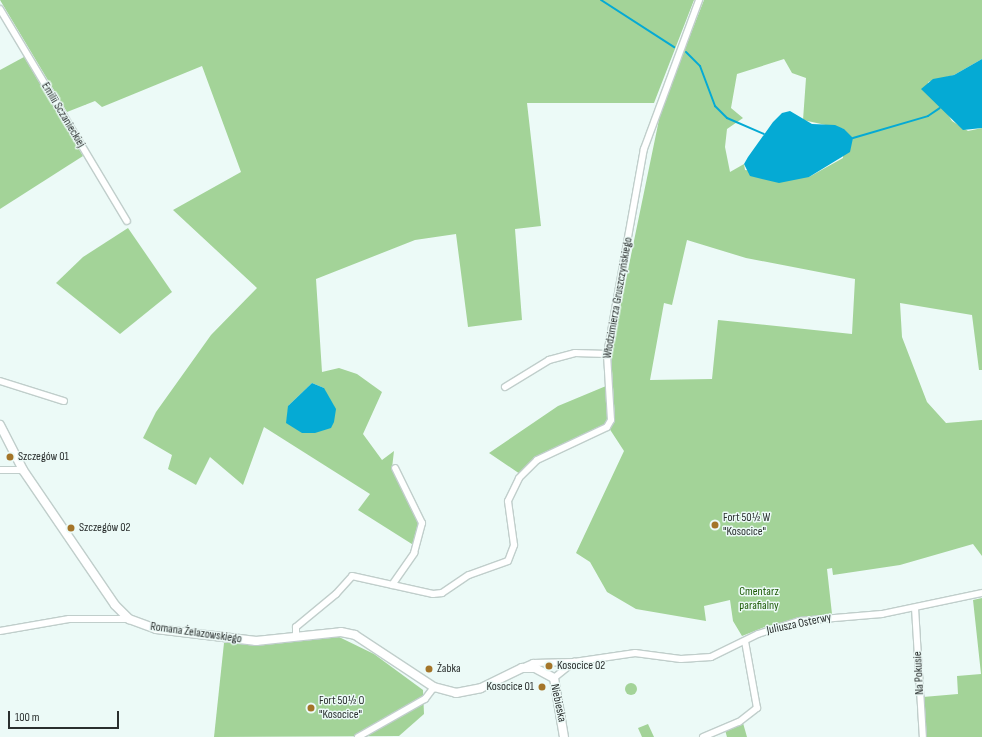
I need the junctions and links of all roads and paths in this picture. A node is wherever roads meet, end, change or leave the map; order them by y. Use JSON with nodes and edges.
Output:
{"nodes":[{"id":1,"x":699,"y":0,"type":"edge"},
{"id":2,"x":0,"y":9,"type":"edge"},
{"id":3,"x":127,"y":221,"type":"dead end"},
{"id":4,"x":606,"y":354,"type":"junction"},
{"id":5,"x":0,"y":381,"type":"edge"},
{"id":6,"x":505,"y":387,"type":"dead end"},
{"id":7,"x":64,"y":401,"type":"dead end"},
{"id":8,"x":0,"y":425,"type":"edge"},
{"id":9,"x":395,"y":468,"type":"dead end"},
{"id":10,"x":0,"y":470,"type":"edge"},
{"id":11,"x":23,"y":470,"type":"junction"},
{"id":12,"x":392,"y":584,"type":"junction"},
{"id":13,"x":982,"y":593,"type":"edge"},
{"id":14,"x":915,"y":608,"type":"junction"},
{"id":15,"x":129,"y":619,"type":"junction"},
{"id":16,"x":0,"y":631,"type":"edge"},
{"id":17,"x":296,"y":636,"type":"junction"},
{"id":18,"x":745,"y":641,"type":"junction"},
{"id":19,"x":574,"y":662,"type":"junction"},
{"id":20,"x":522,"y":668,"type":"junction"},
{"id":21,"x":554,"y":678,"type":"junction"},
{"id":22,"x":434,"y":687,"type":"junction"},
{"id":23,"x":358,"y":737,"type":"edge"},
{"id":24,"x":564,"y":737,"type":"edge"},
{"id":25,"x":703,"y":737,"type":"edge"},
{"id":26,"x":923,"y":737,"type":"edge"}],
"edges":[{"from":1,"to":4,"type":"street","name":"Włodzimierza Gruszczyńskiego"},
{"from":2,"to":3,"type":"street","name":"Emilii Sczanieckiej"},
{"from":4,"to":6,"type":"street"},
{"from":4,"to":12,"type":"street","name":"Włodzimierza Gruszczyńskiego"},
{"from":5,"to":7,"type":"street"},
{"from":8,"to":11,"type":"street","name":"Romana Żelazowskiego"},
{"from":9,"to":12,"type":"street"},
{"from":10,"to":11,"type":"street"},
{"from":11,"to":15,"type":"street","name":"Romana Żelazowskiego"},
{"from":12,"to":17,"type":"street","name":"Włodzimierza Gruszczyńskiego"},
{"from":13,"to":14,"type":"street","name":"Juliusza Osterwy"},
{"from":14,"to":18,"type":"street","name":"Juliusza Osterwy"},
{"from":14,"to":26,"type":"street","name":"Na Pokusie"},
{"from":15,"to":16,"type":"street"},
{"from":15,"to":17,"type":"street","name":"Romana Żelazowskiego"},
{"from":17,"to":22,"type":"street","name":"Romana Żelazowskiego"},
{"from":18,"to":19,"type":"street","name":"Juliusza Osterwy"},
{"from":18,"to":25,"type":"street"},
{"from":19,"to":20,"type":"street","name":"Juliusza Osterwy"},
{"from":19,"to":21,"type":"street"},
{"from":20,"to":21,"type":"street","name":"Niebieska"},
{"from":20,"to":22,"type":"street","name":"Juliusza Osterwy"},
{"from":21,"to":24,"type":"street","name":"Niebieska"},
{"from":22,"to":23,"type":"street"}]}
